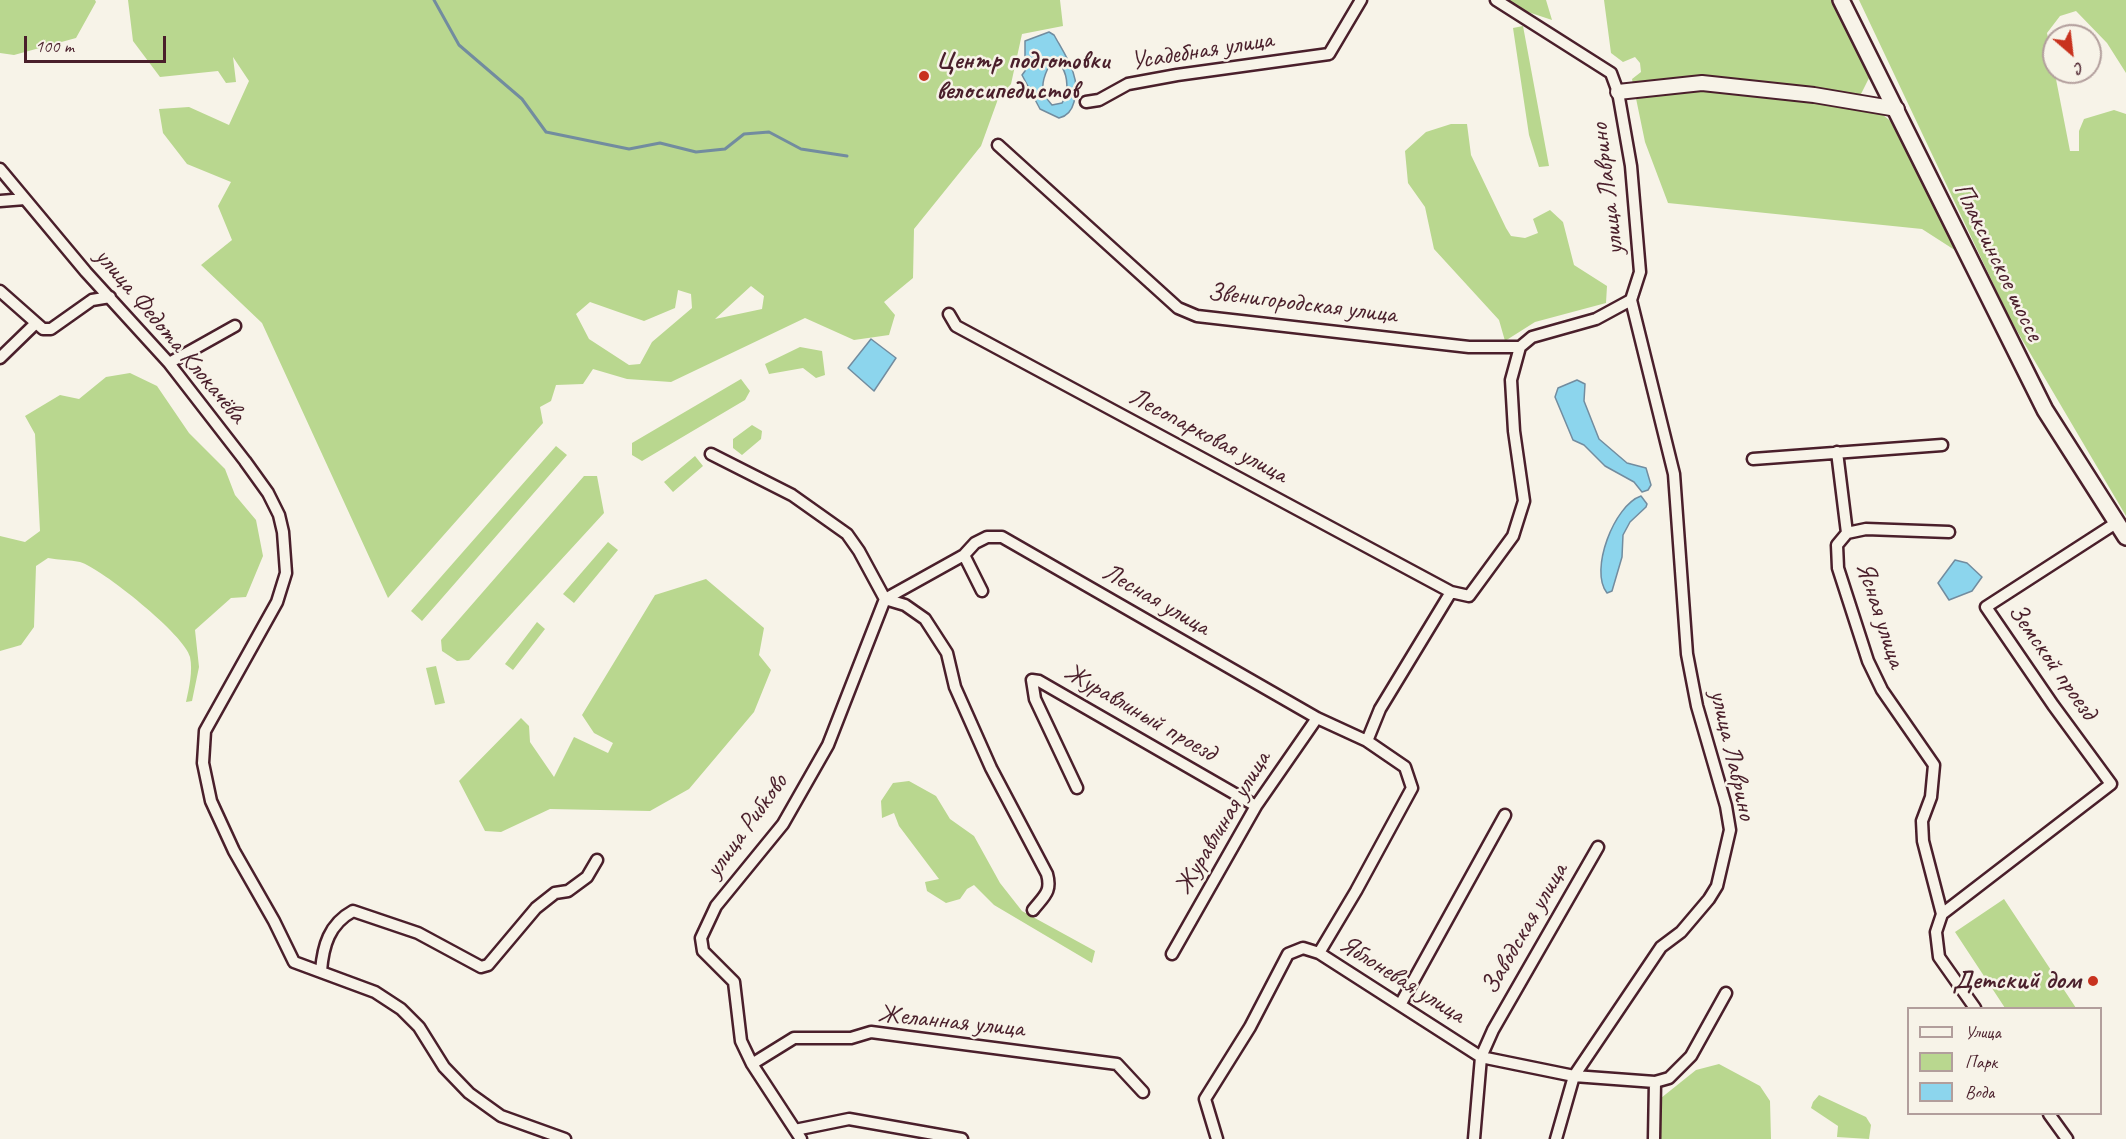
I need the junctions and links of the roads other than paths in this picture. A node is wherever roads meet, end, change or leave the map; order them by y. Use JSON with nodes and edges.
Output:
{"nodes":[{"id":1,"x":1361,"y":0,"type":"edge"},
{"id":2,"x":1496,"y":0,"type":"edge"},
{"id":3,"x":1841,"y":0,"type":"edge"},
{"id":4,"x":1618,"y":92,"type":"junction"},
{"id":5,"x":1086,"y":102,"type":"dead end"},
{"id":6,"x":1897,"y":109,"type":"junction"},
{"id":7,"x":998,"y":145,"type":"dead end"},
{"id":8,"x":0,"y":169,"type":"edge"},
{"id":9,"x":25,"y":199,"type":"junction"},
{"id":10,"x":0,"y":201,"type":"edge"},
{"id":11,"x":0,"y":291,"type":"edge"},
{"id":12,"x":110,"y":297,"type":"junction"},
{"id":13,"x":1631,"y":300,"type":"junction"},
{"id":14,"x":950,"y":314,"type":"dead end"},
{"id":15,"x":36,"y":323,"type":"junction"},
{"id":16,"x":235,"y":326,"type":"dead end"},
{"id":17,"x":1520,"y":347,"type":"junction"},
{"id":18,"x":0,"y":358,"type":"edge"},
{"id":19,"x":169,"y":363,"type":"junction"},
{"id":20,"x":1942,"y":446,"type":"dead end"},
{"id":21,"x":1837,"y":452,"type":"junction"},
{"id":22,"x":711,"y":454,"type":"dead end"},
{"id":23,"x":1753,"y":459,"type":"dead end"},
{"id":24,"x":2116,"y":523,"type":"junction"},
{"id":25,"x":1949,"y":532,"type":"dead end"},
{"id":26,"x":1847,"y":533,"type":"junction"},
{"id":27,"x":2126,"y":537,"type":"edge"},
{"id":28,"x":964,"y":555,"type":"junction"},
{"id":29,"x":982,"y":591,"type":"dead end"},
{"id":30,"x":1451,"y":592,"type":"junction"},
{"id":31,"x":885,"y":599,"type":"junction"},
{"id":32,"x":1317,"y":718,"type":"junction"},
{"id":33,"x":1367,"y":741,"type":"junction"},
{"id":34,"x":1077,"y":788,"type":"dead end"},
{"id":35,"x":1257,"y":806,"type":"junction"},
{"id":36,"x":1505,"y":815,"type":"dead end"},
{"id":37,"x":1598,"y":847,"type":"dead end"},
{"id":38,"x":597,"y":860,"type":"dead end"},
{"id":39,"x":1033,"y":910,"type":"dead end"},
{"id":40,"x":1941,"y":912,"type":"junction"},
{"id":41,"x":1319,"y":953,"type":"junction"},
{"id":42,"x":1172,"y":954,"type":"dead end"},
{"id":43,"x":321,"y":971,"type":"junction"},
{"id":44,"x":1726,"y":993,"type":"dead end"},
{"id":45,"x":1400,"y":1005,"type":"junction"},
{"id":46,"x":1974,"y":1007,"type":"edge"},
{"id":47,"x":1481,"y":1057,"type":"junction"},
{"id":48,"x":752,"y":1064,"type":"junction"},
{"id":49,"x":1574,"y":1076,"type":"junction"},
{"id":50,"x":1655,"y":1082,"type":"junction"},
{"id":51,"x":1143,"y":1092,"type":"dead end"},
{"id":52,"x":2050,"y":1115,"type":"edge"},
{"id":53,"x":798,"y":1134,"type":"edge"},
{"id":54,"x":565,"y":1139,"type":"edge"},
{"id":55,"x":962,"y":1139,"type":"edge"},
{"id":56,"x":1217,"y":1139,"type":"edge"},
{"id":57,"x":1474,"y":1139,"type":"edge"},
{"id":58,"x":1556,"y":1139,"type":"edge"},
{"id":59,"x":1654,"y":1139,"type":"edge"},
{"id":60,"x":2067,"y":1139,"type":"edge"}],
"edges":[{"from":1,"to":5,"type":"street","name":"Усадебная улица"},
{"from":2,"to":4,"type":"street","name":"улица Лаврино"},
{"from":3,"to":6,"type":"main road","name":"Плаксинское шоссе"},
{"from":4,"to":6,"type":"street"},
{"from":4,"to":13,"type":"street","name":"улица Лаврино"},
{"from":6,"to":24,"type":"main road","name":"Плаксинское шоссе"},
{"from":7,"to":17,"type":"street","name":"Звенигородская улица"},
{"from":8,"to":9,"type":"street","name":"улица Федота Клокачёва"},
{"from":9,"to":10,"type":"street"},
{"from":9,"to":12,"type":"street","name":"улица Федота Клокачёва"},
{"from":11,"to":15,"type":"street"},
{"from":12,"to":15,"type":"street"},
{"from":12,"to":19,"type":"street","name":"улица Федота Клокачёва"},
{"from":13,"to":17,"type":"street"},
{"from":13,"to":49,"type":"street","name":"улица Лаврино"},
{"from":14,"to":30,"type":"street","name":"Лесопарковая улица"},
{"from":15,"to":18,"type":"street"},
{"from":16,"to":19,"type":"street"},
{"from":17,"to":30,"type":"street"},
{"from":19,"to":43,"type":"street","name":"улица Федота Клокачёва"},
{"from":20,"to":21,"type":"street"},
{"from":21,"to":23,"type":"street"},
{"from":21,"to":26,"type":"street"},
{"from":22,"to":31,"type":"street"},
{"from":24,"to":27,"type":"main road","name":"Плаксинское шоссе"},
{"from":24,"to":40,"type":"street","name":"Земской проезд"},
{"from":25,"to":26,"type":"street"},
{"from":26,"to":40,"type":"street","name":"Ясная улица"},
{"from":28,"to":29,"type":"street"},
{"from":28,"to":31,"type":"street","name":"Лесная улица"},
{"from":28,"to":32,"type":"street","name":"Лесная улица"},
{"from":30,"to":33,"type":"street"},
{"from":31,"to":39,"type":"street"},
{"from":31,"to":48,"type":"street","name":"улица Рибково"},
{"from":32,"to":33,"type":"street","name":"Лесная улица"},
{"from":32,"to":35,"type":"street","name":"Журавлиная улица"},
{"from":33,"to":41,"type":"street","name":"Лесная улица"},
{"from":34,"to":35,"type":"street","name":"Журавлиный проезд"},
{"from":35,"to":42,"type":"street","name":"Журавлиная улица"},
{"from":36,"to":45,"type":"street"},
{"from":37,"to":47,"type":"street","name":"Заводская улица"},
{"from":38,"to":43,"type":"street"},
{"from":40,"to":46,"type":"street"},
{"from":41,"to":45,"type":"street","name":"Яблоневая улица"},
{"from":41,"to":56,"type":"street","name":"Яблоневая улица"},
{"from":43,"to":54,"type":"street"},
{"from":44,"to":50,"type":"street"},
{"from":45,"to":47,"type":"street","name":"Яблоневая улица"},
{"from":47,"to":49,"type":"street","name":"Яблоневая улица"},
{"from":47,"to":57,"type":"street","name":"Заводская улица"},
{"from":48,"to":51,"type":"street","name":"Желанная улица"},
{"from":48,"to":53,"type":"street","name":"улица Рибково"},
{"from":49,"to":50,"type":"street","name":"Яблоневая улица"},
{"from":49,"to":58,"type":"street","name":"улица Лаврино"},
{"from":50,"to":59,"type":"street"},
{"from":52,"to":60,"type":"street"},
{"from":53,"to":55,"type":"street"}]}
